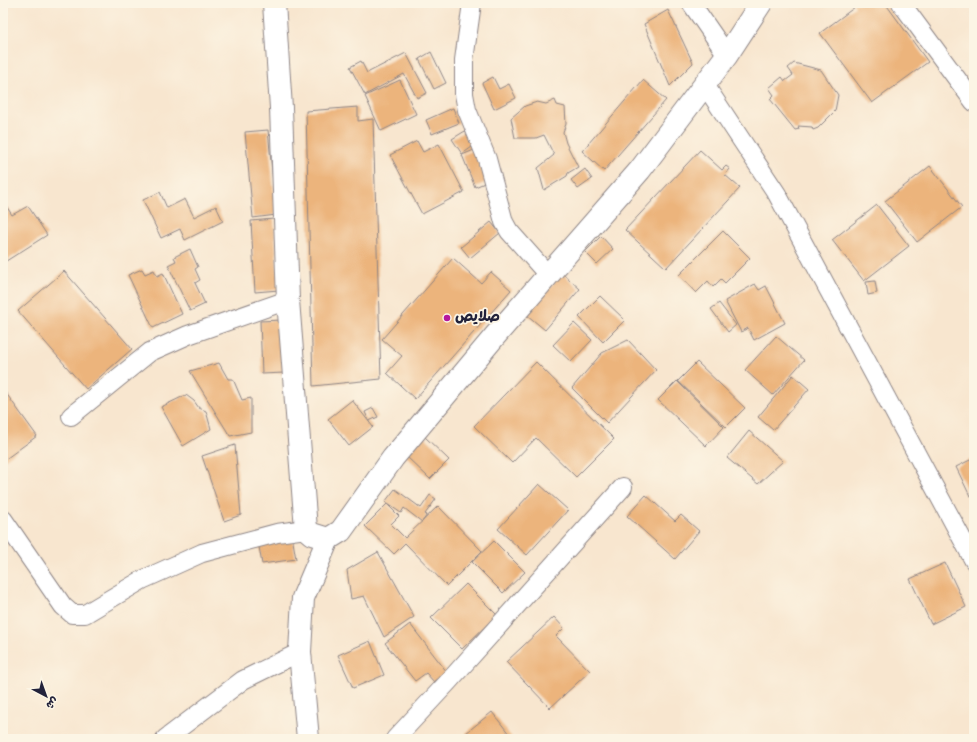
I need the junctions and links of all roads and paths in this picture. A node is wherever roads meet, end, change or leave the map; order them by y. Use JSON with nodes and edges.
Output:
{"nodes":[{"id":1,"x":274,"y":3,"type":"edge"},
{"id":2,"x":472,"y":3,"type":"edge"},
{"id":3,"x":690,"y":3,"type":"edge"},
{"id":4,"x":761,"y":3,"type":"edge"},
{"id":5,"x":901,"y":3,"type":"edge"},
{"id":6,"x":727,"y":56,"type":"junction"},
{"id":7,"x":705,"y":85,"type":"junction"},
{"id":8,"x":974,"y":102,"type":"edge"},
{"id":9,"x":549,"y":276,"type":"junction"},
{"id":10,"x":288,"y":300,"type":"junction"},
{"id":11,"x":71,"y":416,"type":"dead end"},
{"id":12,"x":623,"y":487,"type":"dead end"},
{"id":13,"x":3,"y":519,"type":"edge"},
{"id":14,"x":306,"y":529,"type":"junction"},
{"id":15,"x":328,"y":539,"type":"junction"},
{"id":16,"x":9,"y":541,"type":"edge"},
{"id":17,"x":974,"y":561,"type":"edge"},
{"id":18,"x":300,"y":652,"type":"junction"},
{"id":19,"x":165,"y":739,"type":"edge"},
{"id":20,"x":308,"y":739,"type":"edge"},
{"id":21,"x":395,"y":739,"type":"edge"}],
"edges":[{"from":1,"to":10,"type":"main road"},
{"from":2,"to":9,"type":"street"},
{"from":3,"to":6,"type":"street"},
{"from":4,"to":6,"type":"main road"},
{"from":5,"to":8,"type":"street"},
{"from":6,"to":7,"type":"main road"},
{"from":7,"to":9,"type":"main road"},
{"from":7,"to":17,"type":"street"},
{"from":9,"to":15,"type":"main road"},
{"from":10,"to":11,"type":"street"},
{"from":10,"to":14,"type":"main road"},
{"from":12,"to":21,"type":"street"},
{"from":13,"to":16,"type":"street"},
{"from":14,"to":15,"type":"main road"},
{"from":14,"to":16,"type":"street"},
{"from":15,"to":18,"type":"main road"},
{"from":18,"to":19,"type":"street"},
{"from":18,"to":20,"type":"main road"}]}
